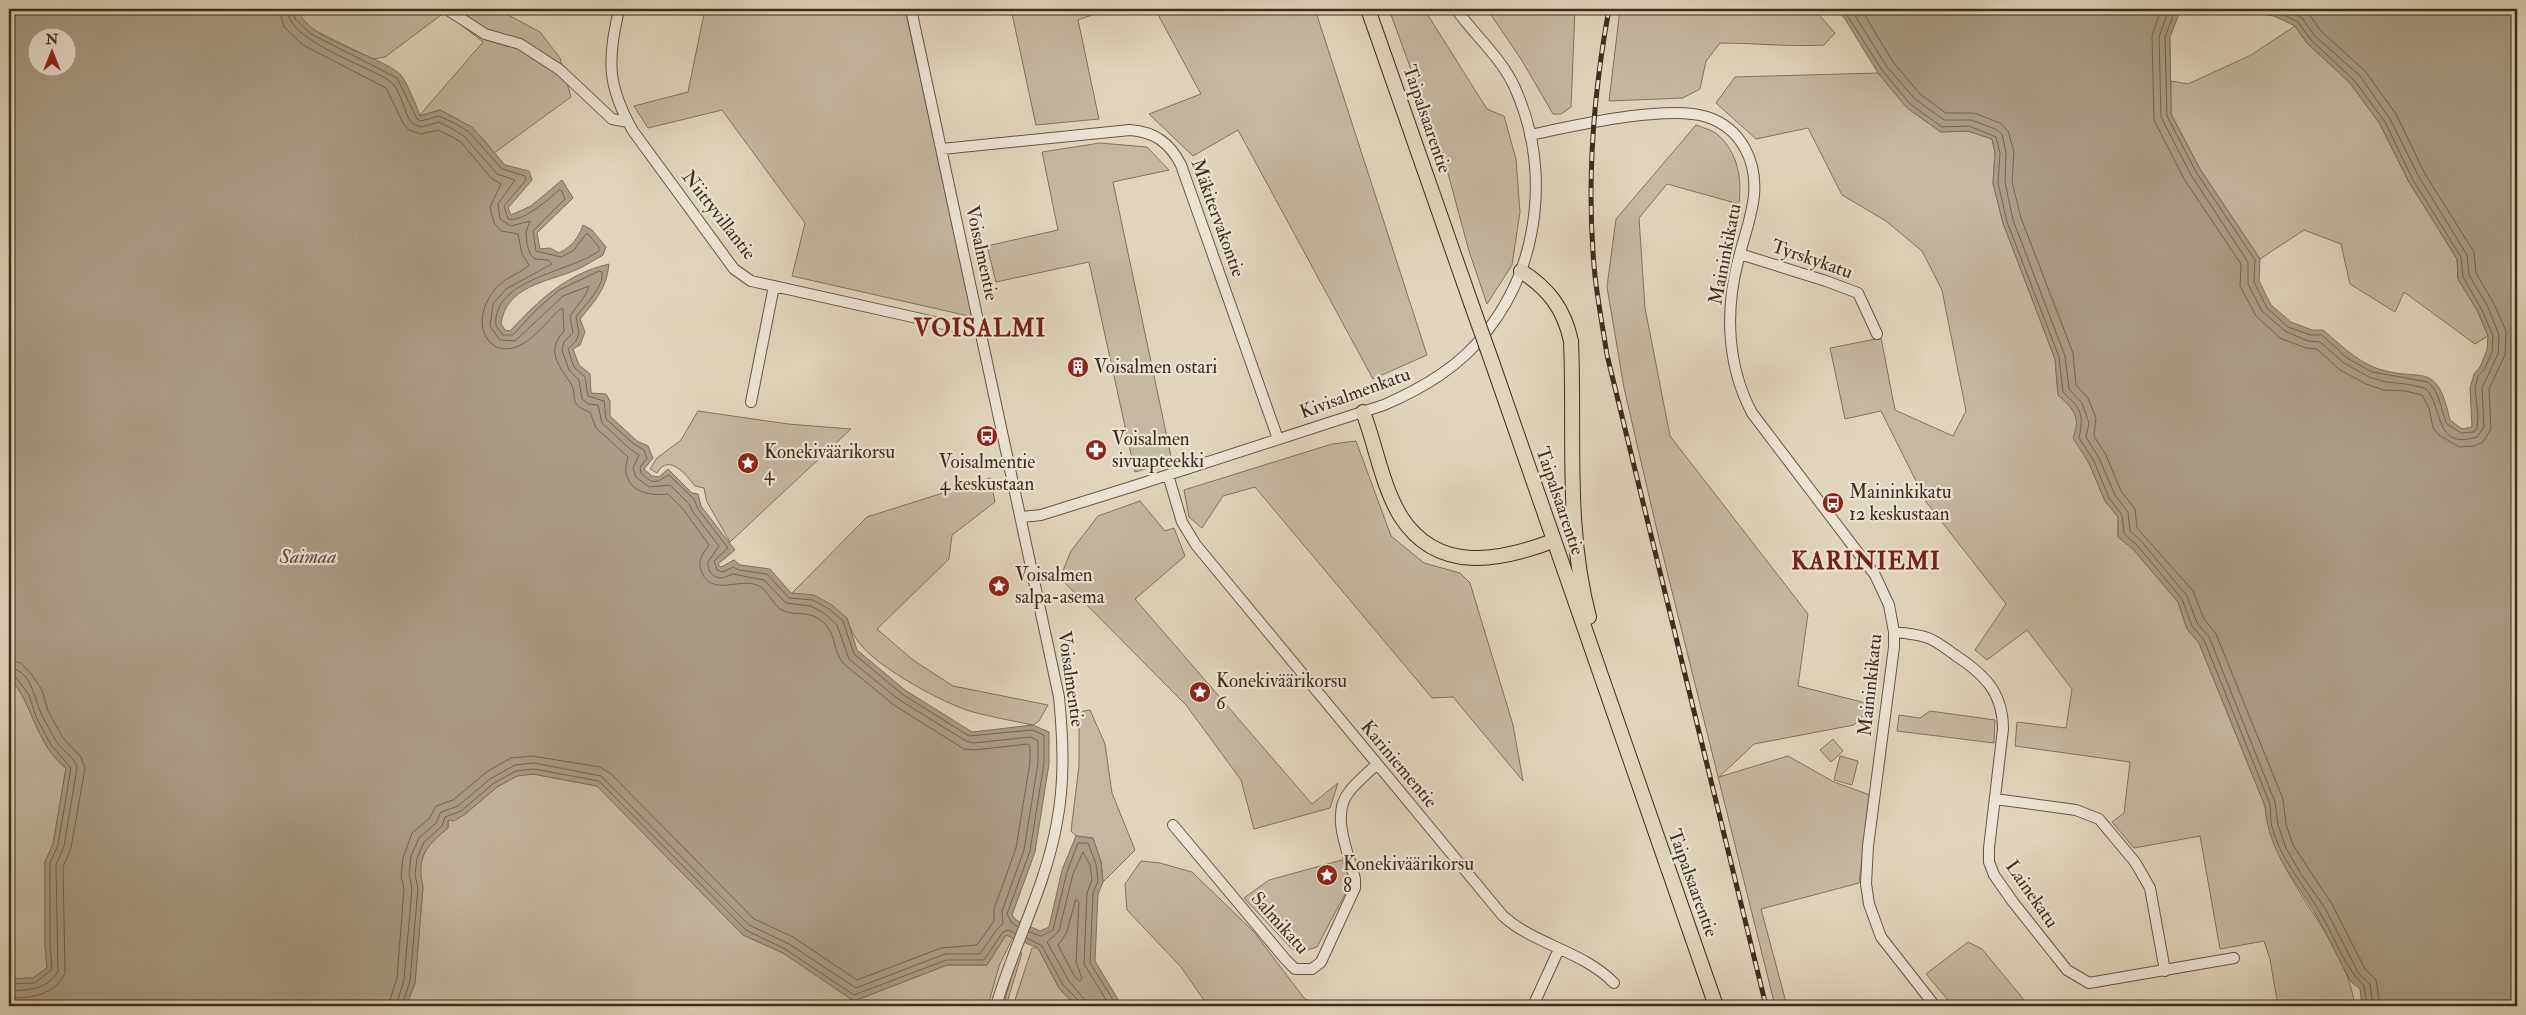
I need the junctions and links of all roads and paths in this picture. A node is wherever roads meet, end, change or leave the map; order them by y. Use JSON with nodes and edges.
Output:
{"nodes":[{"id":1,"x":619,"y":9,"type":"edge"},
{"id":2,"x":911,"y":9,"type":"edge"},
{"id":3,"x":1368,"y":9,"type":"edge"},
{"id":4,"x":1456,"y":9,"type":"edge"},
{"id":5,"x":448,"y":10,"type":"edge"},
{"id":6,"x":628,"y":122,"type":"junction"},
{"id":7,"x":1530,"y":135,"type":"junction"},
{"id":8,"x":942,"y":150,"type":"junction"},
{"id":9,"x":1740,"y":254,"type":"junction"},
{"id":10,"x":1521,"y":271,"type":"junction"},
{"id":11,"x":774,"y":286,"type":"junction"},
{"id":12,"x":980,"y":328,"type":"junction"},
{"id":13,"x":1877,"y":334,"type":"dead end"},
{"id":14,"x":751,"y":402,"type":"dead end"},
{"id":15,"x":1363,"y":412,"type":"junction"},
{"id":16,"x":1278,"y":439,"type":"junction"},
{"id":17,"x":1168,"y":475,"type":"junction"},
{"id":18,"x":1022,"y":517,"type":"junction"},
{"id":19,"x":1553,"y":541,"type":"junction"},
{"id":20,"x":1894,"y":632,"type":"junction"},
{"id":21,"x":1618,"y":727,"type":"junction"},
{"id":22,"x":1377,"y":764,"type":"junction"},
{"id":23,"x":1995,"y":799,"type":"junction"},
{"id":24,"x":1174,"y":825,"type":"dead end"},
{"id":25,"x":1560,"y":949,"type":"junction"},
{"id":26,"x":2234,"y":958,"type":"dead end"},
{"id":27,"x":2165,"y":971,"type":"junction"},
{"id":28,"x":1614,"y":983,"type":"dead end"},
{"id":29,"x":996,"y":1006,"type":"edge"},
{"id":30,"x":1533,"y":1006,"type":"edge"},
{"id":31,"x":1716,"y":1006,"type":"edge"},
{"id":32,"x":1935,"y":1006,"type":"edge"}],
"edges":[{"from":1,"to":6,"type":"street","name":"Niittyvillantie"},
{"from":2,"to":8,"type":"street","name":"Voisalmentie"},
{"from":3,"to":19,"type":"main road","name":"Taipalsaarentie","bridge":true},
{"from":4,"to":7,"type":"street","name":"Kivisalmenkatu"},
{"from":5,"to":6,"type":"street"},
{"from":6,"to":11,"type":"street","name":"Niittyvillantie"},
{"from":7,"to":9,"type":"street","name":"Maininkikatu"},
{"from":7,"to":10,"type":"street","name":"Kivisalmenkatu"},
{"from":8,"to":12,"type":"street","name":"Voisalmentie"},
{"from":8,"to":16,"type":"street","name":"Mäkitervakontie"},
{"from":9,"to":13,"type":"street","name":"Tyrskykatu"},
{"from":9,"to":20,"type":"street","name":"Maininkikatu"},
{"from":10,"to":15,"type":"street","name":"Kivisalmenkatu"},
{"from":10,"to":21,"type":"main road"},
{"from":11,"to":12,"type":"street","name":"Niittyvillantie"},
{"from":11,"to":14,"type":"street"},
{"from":12,"to":18,"type":"street","name":"Voisalmentie"},
{"from":15,"to":16,"type":"street","name":"Kivisalmenkatu"},
{"from":15,"to":19,"type":"main road"},
{"from":16,"to":17,"type":"street","name":"Kivisalmenkatu"},
{"from":17,"to":18,"type":"street","name":"Kivisalmenkatu"},
{"from":17,"to":22,"type":"street","name":"Kariniementie"},
{"from":18,"to":29,"type":"street","name":"Voisalmentie"},
{"from":19,"to":21,"type":"main road","name":"Taipalsaarentie"},
{"from":20,"to":23,"type":"street","name":"Lainekatu"},
{"from":20,"to":32,"type":"street","name":"Maininkikatu"},
{"from":21,"to":31,"type":"main road","name":"Taipalsaarentie"},
{"from":22,"to":24,"type":"street","name":"Salmikatu"},
{"from":22,"to":25,"type":"street","name":"Kariniementie"},
{"from":23,"to":27,"type":"street"},
{"from":23,"to":27,"type":"street","name":"Lainekatu"},
{"from":25,"to":28,"type":"street","name":"Kariniementie"},
{"from":25,"to":30,"type":"street"},
{"from":26,"to":27,"type":"street","name":"Lainekatu"}]}
